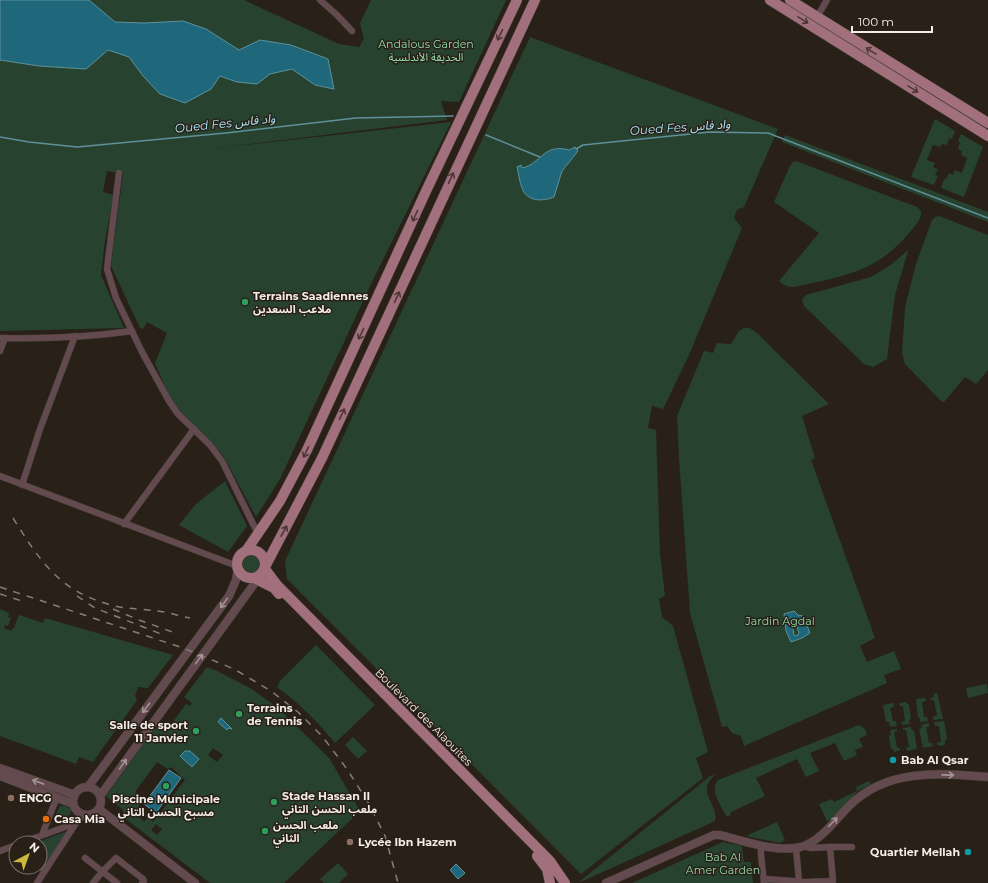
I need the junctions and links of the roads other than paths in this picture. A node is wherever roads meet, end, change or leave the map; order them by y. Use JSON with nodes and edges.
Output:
{"nodes":[{"id":1,"x":320,"y":0,"type":"edge"},
{"id":2,"x":517,"y":0,"type":"edge"},
{"id":3,"x":535,"y":0,"type":"edge"},
{"id":4,"x":770,"y":0,"type":"edge"},
{"id":5,"x":790,"y":0,"type":"edge"},
{"id":6,"x":827,"y":0,"type":"edge"},
{"id":7,"x":817,"y":17,"type":"junction"},
{"id":8,"x":827,"y":29,"type":"junction"},
{"id":9,"x":352,"y":31,"type":"dead end"},
{"id":10,"x":988,"y":123,"type":"edge"},
{"id":11,"x":988,"y":136,"type":"edge"},
{"id":12,"x":119,"y":173,"type":"dead end"},
{"id":13,"x":132,"y":331,"type":"junction"},
{"id":14,"x":75,"y":336,"type":"junction"},
{"id":15,"x":2,"y":338,"type":"edge"},
{"id":16,"x":0,"y":351,"type":"edge"},
{"id":17,"x":194,"y":429,"type":"junction"},
{"id":18,"x":0,"y":476,"type":"edge"},
{"id":19,"x":22,"y":485,"type":"junction"},
{"id":20,"x":124,"y":524,"type":"junction"},
{"id":21,"x":258,"y":534,"type":"junction"},
{"id":22,"x":246,"y":551,"type":"junction"},
{"id":23,"x":237,"y":567,"type":"junction"},
{"id":24,"x":260,"y":574,"type":"junction"},
{"id":25,"x":0,"y":768,"type":"edge"},
{"id":26,"x":0,"y":776,"type":"edge"},
{"id":27,"x":988,"y":777,"type":"edge"},
{"id":28,"x":88,"y":787,"type":"junction"},
{"id":29,"x":100,"y":796,"type":"junction"},
{"id":30,"x":57,"y":797,"type":"junction"},
{"id":31,"x":74,"y":799,"type":"junction"},
{"id":32,"x":99,"y":809,"type":"junction"},
{"id":33,"x":84,"y":815,"type":"junction"},
{"id":34,"x":76,"y":823,"type":"junction"},
{"id":35,"x":42,"y":835,"type":"joint"},
{"id":36,"x":761,"y":845,"type":"junction"},
{"id":37,"x":799,"y":847,"type":"junction"},
{"id":38,"x":830,"y":847,"type":"junction"},
{"id":39,"x":852,"y":847,"type":"dead end"},
{"id":40,"x":85,"y":858,"type":"dead end"},
{"id":41,"x":48,"y":865,"type":"edge"},
{"id":42,"x":102,"y":872,"type":"junction"},
{"id":43,"x":764,"y":881,"type":"edge"},
{"id":44,"x":799,"y":881,"type":"junction"},
{"id":45,"x":191,"y":882,"type":"edge"},
{"id":46,"x":93,"y":883,"type":"edge"},
{"id":47,"x":117,"y":883,"type":"edge"},
{"id":48,"x":142,"y":883,"type":"edge"},
{"id":49,"x":550,"y":883,"type":"edge"},
{"id":50,"x":565,"y":883,"type":"edge"},
{"id":51,"x":606,"y":883,"type":"edge"}],
"edges":[{"from":1,"to":9,"type":"street"},
{"from":2,"to":21,"type":"main road","one_way":true},
{"from":24,"to":3,"type":"main road","one_way":true},
{"from":4,"to":8,"type":"main road","one_way":true},
{"from":5,"to":7,"type":"main road"},
{"from":6,"to":7,"type":"street"},
{"from":7,"to":8,"type":"main road"},
{"from":10,"to":8,"type":"main road","one_way":true},
{"from":8,"to":11,"type":"main road","one_way":true},
{"from":12,"to":13,"type":"street"},
{"from":13,"to":14,"type":"street"},
{"from":13,"to":17,"type":"street"},
{"from":14,"to":15,"type":"street"},
{"from":14,"to":19,"type":"street"},
{"from":15,"to":16,"type":"street"},
{"from":17,"to":20,"type":"street"},
{"from":17,"to":21,"type":"street"},
{"from":18,"to":19,"type":"street"},
{"from":19,"to":20,"type":"street"},
{"from":20,"to":23,"type":"street"},
{"from":21,"to":22,"type":"main road"},
{"from":22,"to":23,"type":"main road"},
{"from":22,"to":24,"type":"main road"},
{"from":23,"to":24,"type":"main road"},
{"from":23,"to":28,"type":"street","one_way":true},
{"from":29,"to":24,"type":"street","one_way":true},
{"from":24,"to":49,"type":"main road","name":"Boulevard des Alaouites"},
{"from":24,"to":50,"type":"main road","name":"Boulevard des Alaouites"},
{"from":31,"to":25,"type":"street","one_way":true},
{"from":26,"to":30,"type":"street"},
{"from":37,"to":27,"type":"street","one_way":true},
{"from":28,"to":29,"type":"street"},
{"from":28,"to":31,"type":"street"},
{"from":29,"to":32,"type":"street"},
{"from":30,"to":31,"type":"street"},
{"from":30,"to":35,"type":"street"},
{"from":31,"to":33,"type":"street"},
{"from":32,"to":33,"type":"street"},
{"from":32,"to":45,"type":"street"},
{"from":33,"to":34,"type":"street"},
{"from":34,"to":35,"type":"street"},
{"from":34,"to":41,"type":"street"},
{"from":36,"to":37,"type":"street"},
{"from":36,"to":43,"type":"street"},
{"from":36,"to":51,"type":"street"},
{"from":37,"to":38,"type":"street"},
{"from":37,"to":44,"type":"street"},
{"from":38,"to":39,"type":"street"},
{"from":38,"to":44,"type":"street"},
{"from":40,"to":42,"type":"street"},
{"from":42,"to":46,"type":"street"},
{"from":42,"to":47,"type":"street"},
{"from":42,"to":48,"type":"street"},
{"from":43,"to":44,"type":"street"}]}
